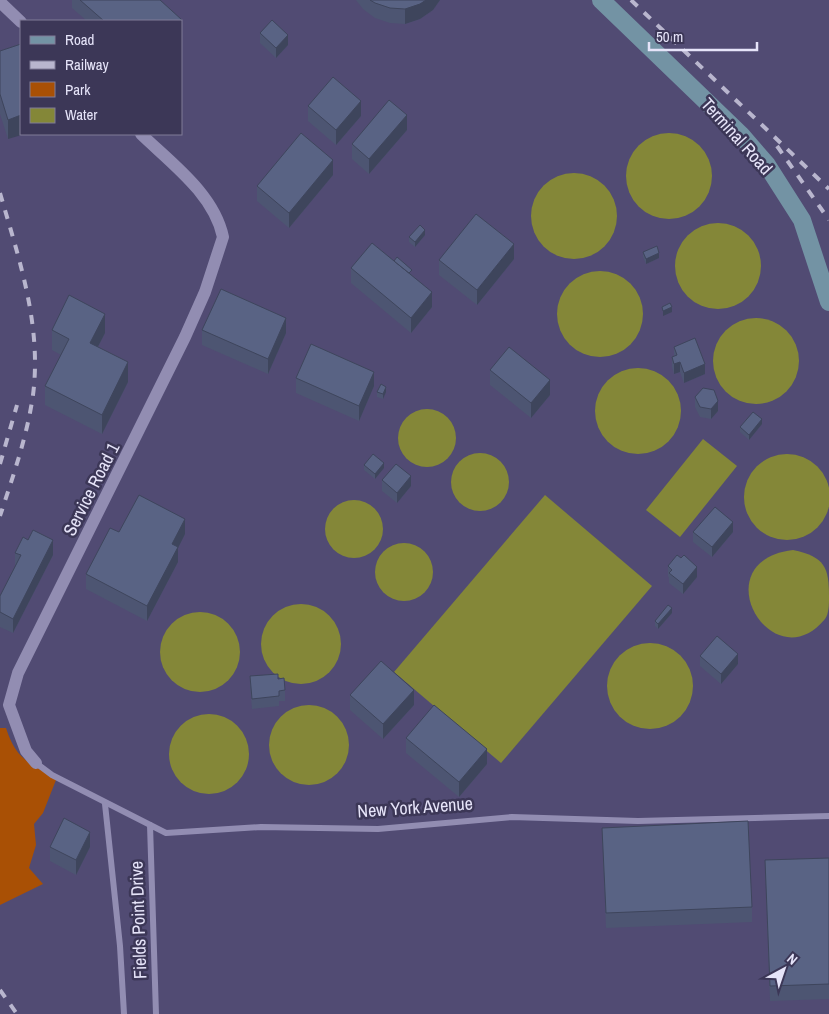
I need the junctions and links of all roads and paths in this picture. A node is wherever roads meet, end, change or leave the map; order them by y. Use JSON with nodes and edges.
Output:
{"nodes":[{"id":1,"x":601,"y":0,"type":"edge"},
{"id":2,"x":0,"y":2,"type":"edge"},
{"id":3,"x":20,"y":21,"type":"edge"},
{"id":4,"x":142,"y":135,"type":"edge"},
{"id":5,"x":829,"y":302,"type":"edge"},
{"id":6,"x":26,"y":751,"type":"joint"},
{"id":7,"x":36,"y":763,"type":"joint"},
{"id":8,"x":106,"y":804,"type":"junction"},
{"id":9,"x":829,"y":816,"type":"edge"},
{"id":10,"x":150,"y":825,"type":"junction"},
{"id":11,"x":124,"y":1014,"type":"edge"},
{"id":12,"x":156,"y":1014,"type":"edge"}],
"edges":[{"from":1,"to":5,"type":"street","name":"Terminal Road"},
{"from":2,"to":3,"type":"street"},
{"from":4,"to":6,"type":"street","name":"Service Road 1"},
{"from":6,"to":7,"type":"street","name":"New York Avenue"},
{"from":7,"to":8,"type":"lane","name":"New York Avenue"},
{"from":8,"to":10,"type":"lane","name":"New York Avenue"},
{"from":8,"to":11,"type":"lane"},
{"from":9,"to":10,"type":"lane","name":"New York Avenue"},
{"from":10,"to":12,"type":"lane","name":"Fields Point Drive"}]}
